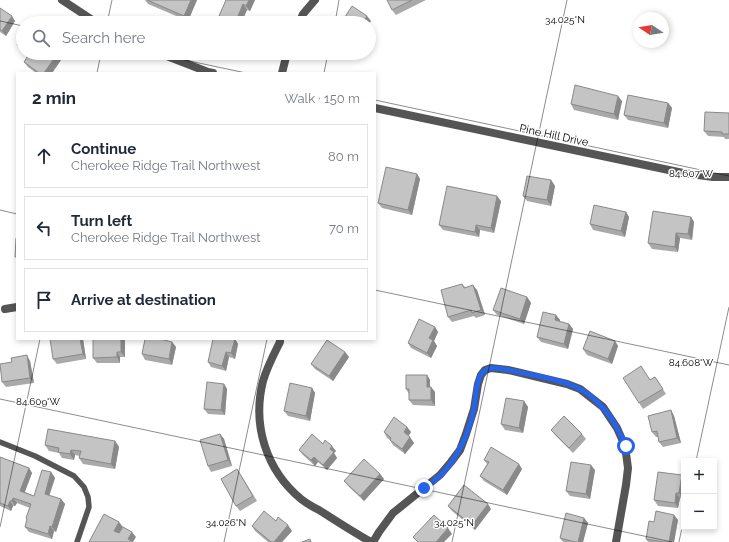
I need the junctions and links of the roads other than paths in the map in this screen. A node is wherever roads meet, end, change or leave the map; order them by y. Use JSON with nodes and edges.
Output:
{"nodes":[{"id":1,"x":62,"y":0,"type":"edge"},
{"id":2,"x":315,"y":0,"type":"edge"},
{"id":3,"x":86,"y":16,"type":"edge"},
{"id":4,"x":302,"y":16,"type":"edge"},
{"id":5,"x":177,"y":60,"type":"edge"},
{"id":6,"x":285,"y":60,"type":"edge"},
{"id":7,"x":208,"y":72,"type":"edge"},
{"id":8,"x":282,"y":72,"type":"edge"},
{"id":9,"x":376,"y":108,"type":"edge"},
{"id":10,"x":729,"y":177,"type":"edge"},
{"id":11,"x":16,"y":307,"type":"edge"},
{"id":12,"x":5,"y":309,"type":"dead end"},
{"id":13,"x":280,"y":340,"type":"edge"},
{"id":14,"x":0,"y":442,"type":"edge"},
{"id":15,"x":77,"y":542,"type":"edge"},
{"id":16,"x":372,"y":542,"type":"edge"},
{"id":17,"x":616,"y":542,"type":"edge"}],
"edges":[{"from":1,"to":3,"type":"street"},
{"from":2,"to":4,"type":"street"},
{"from":5,"to":7,"type":"street"},
{"from":6,"to":8,"type":"street"},
{"from":9,"to":10,"type":"street","name":"Pine Hill Drive"},
{"from":11,"to":12,"type":"street"},
{"from":13,"to":16,"type":"street"},
{"from":14,"to":15,"type":"lane"},
{"from":16,"to":17,"type":"street"}]}
